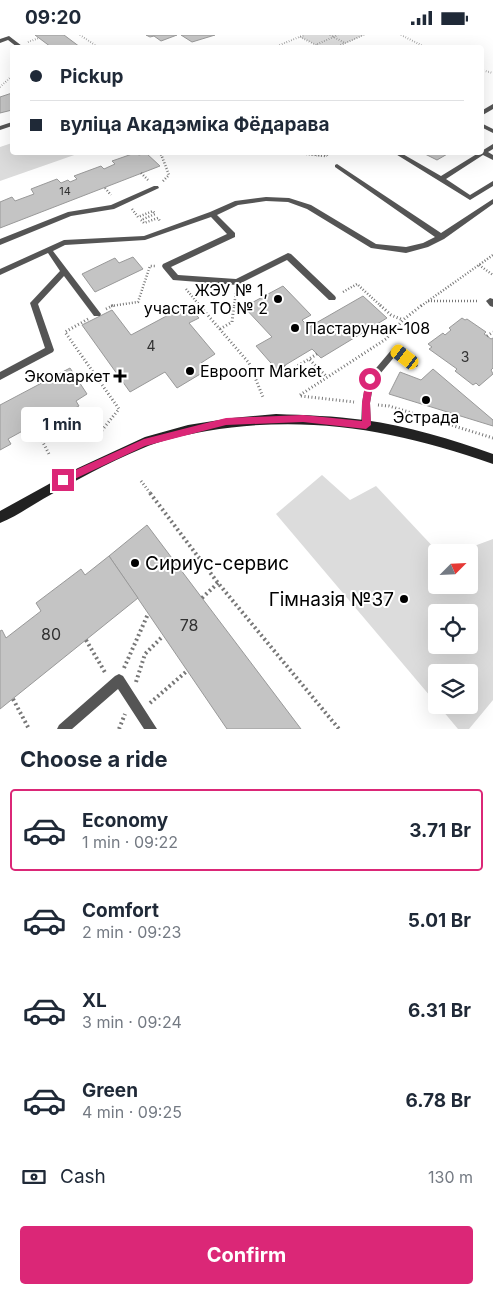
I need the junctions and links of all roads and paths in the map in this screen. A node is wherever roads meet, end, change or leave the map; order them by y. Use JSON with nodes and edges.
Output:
{"nodes":[{"id":1,"x":80,"y":35,"type":"edge"},
{"id":2,"x":304,"y":35,"type":"edge"},
{"id":3,"x":330,"y":35,"type":"edge"},
{"id":4,"x":338,"y":35,"type":"edge"},
{"id":5,"x":362,"y":35,"type":"edge"},
{"id":6,"x":402,"y":35,"type":"edge"},
{"id":7,"x":300,"y":37,"type":"junction"},
{"id":8,"x":334,"y":37,"type":"junction"},
{"id":9,"x":0,"y":41,"type":"edge"},
{"id":10,"x":346,"y":43,"type":"junction"},
{"id":11,"x":18,"y":45,"type":"edge"},
{"id":12,"x":95,"y":45,"type":"edge"},
{"id":13,"x":280,"y":45,"type":"edge"},
{"id":14,"x":315,"y":45,"type":"joint"},
{"id":15,"x":341,"y":45,"type":"edge"},
{"id":16,"x":421,"y":45,"type":"edge"},
{"id":17,"x":10,"y":78,"type":"edge"},
{"id":18,"x":0,"y":87,"type":"edge"},
{"id":19,"x":161,"y":155,"type":"edge"},
{"id":20,"x":400,"y":155,"type":"edge"},
{"id":21,"x":478,"y":155,"type":"edge"},
{"id":22,"x":337,"y":166,"type":"dead end"},
{"id":23,"x":441,"y":179,"type":"junction"},
{"id":24,"x":493,"y":183,"type":"edge"},
{"id":25,"x":156,"y":187,"type":"joint"},
{"id":26,"x":493,"y":201,"type":"edge"},
{"id":27,"x":212,"y":214,"type":"junction"},
{"id":28,"x":138,"y":217,"type":"dead end"},
{"id":29,"x":146,"y":227,"type":"dead end"},
{"id":30,"x":441,"y":237,"type":"junction"},
{"id":31,"x":0,"y":242,"type":"edge"},
{"id":32,"x":49,"y":250,"type":"junction"},
{"id":33,"x":493,"y":255,"type":"edge"},
{"id":34,"x":479,"y":265,"type":"junction"},
{"id":35,"x":166,"y":266,"type":"junction"},
{"id":36,"x":64,"y":271,"type":"junction"},
{"id":37,"x":0,"y":272,"type":"edge"},
{"id":38,"x":493,"y":275,"type":"edge"},
{"id":39,"x":176,"y":278,"type":"junction"},
{"id":40,"x":237,"y":282,"type":"junction"},
{"id":41,"x":332,"y":299,"type":"joint"},
{"id":42,"x":427,"y":301,"type":"junction"},
{"id":43,"x":491,"y":303,"type":"edge"},
{"id":44,"x":97,"y":314,"type":"junction"},
{"id":45,"x":402,"y":320,"type":"junction"},
{"id":46,"x":220,"y":329,"type":"junction"},
{"id":47,"x":493,"y":332,"type":"edge"},
{"id":48,"x":487,"y":337,"type":"dead end"},
{"id":49,"x":317,"y":354,"type":"dead end"},
{"id":50,"x":309,"y":359,"type":"junction"},
{"id":51,"x":414,"y":365,"type":"dead end"},
{"id":52,"x":284,"y":366,"type":"dead end"},
{"id":53,"x":0,"y":376,"type":"edge"},
{"id":54,"x":327,"y":377,"type":"junction"},
{"id":55,"x":263,"y":397,"type":"dead end"},
{"id":56,"x":366,"y":403,"type":"junction"},
{"id":57,"x":34,"y":425,"type":"dead end"},
{"id":58,"x":366,"y":425,"type":"junction"},
{"id":59,"x":98,"y":434,"type":"dead end"},
{"id":60,"x":493,"y":438,"type":"edge"},
{"id":61,"x":50,"y":456,"type":"dead end"},
{"id":62,"x":493,"y":459,"type":"edge"},
{"id":63,"x":141,"y":481,"type":"dead end"},
{"id":64,"x":0,"y":517,"type":"edge"},
{"id":65,"x":218,"y":583,"type":"junction"},
{"id":66,"x":202,"y":598,"type":"dead end"},
{"id":67,"x":148,"y":614,"type":"dead end"},
{"id":68,"x":86,"y":640,"type":"dead end"},
{"id":69,"x":186,"y":671,"type":"dead end"},
{"id":70,"x":116,"y":683,"type":"junction"},
{"id":71,"x":13,"y":699,"type":"dead end"},
{"id":72,"x":140,"y":712,"type":"junction"},
{"id":73,"x":29,"y":729,"type":"edge"},
{"id":74,"x":63,"y":729,"type":"edge"},
{"id":75,"x":151,"y":729,"type":"edge"},
{"id":76,"x":339,"y":729,"type":"edge"}],
"edges":[{"from":1,"to":12,"type":"path"},
{"from":2,"to":7,"type":"path"},
{"from":3,"to":8,"type":"path"},
{"from":4,"to":8,"type":"path"},
{"from":5,"to":10,"type":"path"},
{"from":6,"to":16,"type":"path"},
{"from":7,"to":13,"type":"path"},
{"from":7,"to":14,"type":"path"},
{"from":8,"to":10,"type":"path"},
{"from":8,"to":14,"type":"path"},
{"from":9,"to":11,"type":"lane"},
{"from":10,"to":15,"type":"path"},
{"from":17,"to":18,"type":"path"},
{"from":19,"to":25,"type":"path"},
{"from":20,"to":23,"type":"lane"},
{"from":21,"to":23,"type":"lane"},
{"from":22,"to":30,"type":"lane"},
{"from":23,"to":24,"type":"lane"},
{"from":25,"to":31,"type":"lane"},
{"from":26,"to":30,"type":"lane"},
{"from":27,"to":30,"type":"lane"},
{"from":27,"to":32,"type":"lane"},
{"from":27,"to":35,"type":"lane"},
{"from":28,"to":29,"type":"path"},
{"from":32,"to":36,"type":"lane"},
{"from":32,"to":37,"type":"lane"},
{"from":33,"to":34,"type":"path"},
{"from":34,"to":38,"type":"path"},
{"from":34,"to":42,"type":"path"},
{"from":35,"to":39,"type":"lane"},
{"from":35,"to":44,"type":"path"},
{"from":36,"to":44,"type":"lane"},
{"from":36,"to":53,"type":"lane"},
{"from":39,"to":40,"type":"lane"},
{"from":39,"to":46,"type":"path"},
{"from":40,"to":41,"type":"lane"},
{"from":40,"to":46,"type":"path"},
{"from":41,"to":45,"type":"path"},
{"from":42,"to":43,"type":"path"},
{"from":42,"to":45,"type":"path"},
{"from":44,"to":59,"type":"path"},
{"from":45,"to":54,"type":"path"},
{"from":46,"to":55,"type":"path"},
{"from":47,"to":48,"type":"path"},
{"from":49,"to":50,"type":"path"},
{"from":50,"to":52,"type":"path"},
{"from":50,"to":54,"type":"path"},
{"from":51,"to":56,"type":"lane"},
{"from":54,"to":56,"type":"path"},
{"from":56,"to":58,"type":"lane"},
{"from":56,"to":60,"type":"path"},
{"from":57,"to":61,"type":"path"},
{"from":58,"to":62,"type":"street"},
{"from":58,"to":64,"type":"street"},
{"from":63,"to":65,"type":"path"},
{"from":65,"to":66,"type":"path"},
{"from":65,"to":76,"type":"path"},
{"from":67,"to":70,"type":"path"},
{"from":68,"to":70,"type":"path"},
{"from":69,"to":72,"type":"path"},
{"from":70,"to":72,"type":"lane"},
{"from":70,"to":74,"type":"lane"},
{"from":71,"to":73,"type":"path"},
{"from":72,"to":75,"type":"lane"}]}
